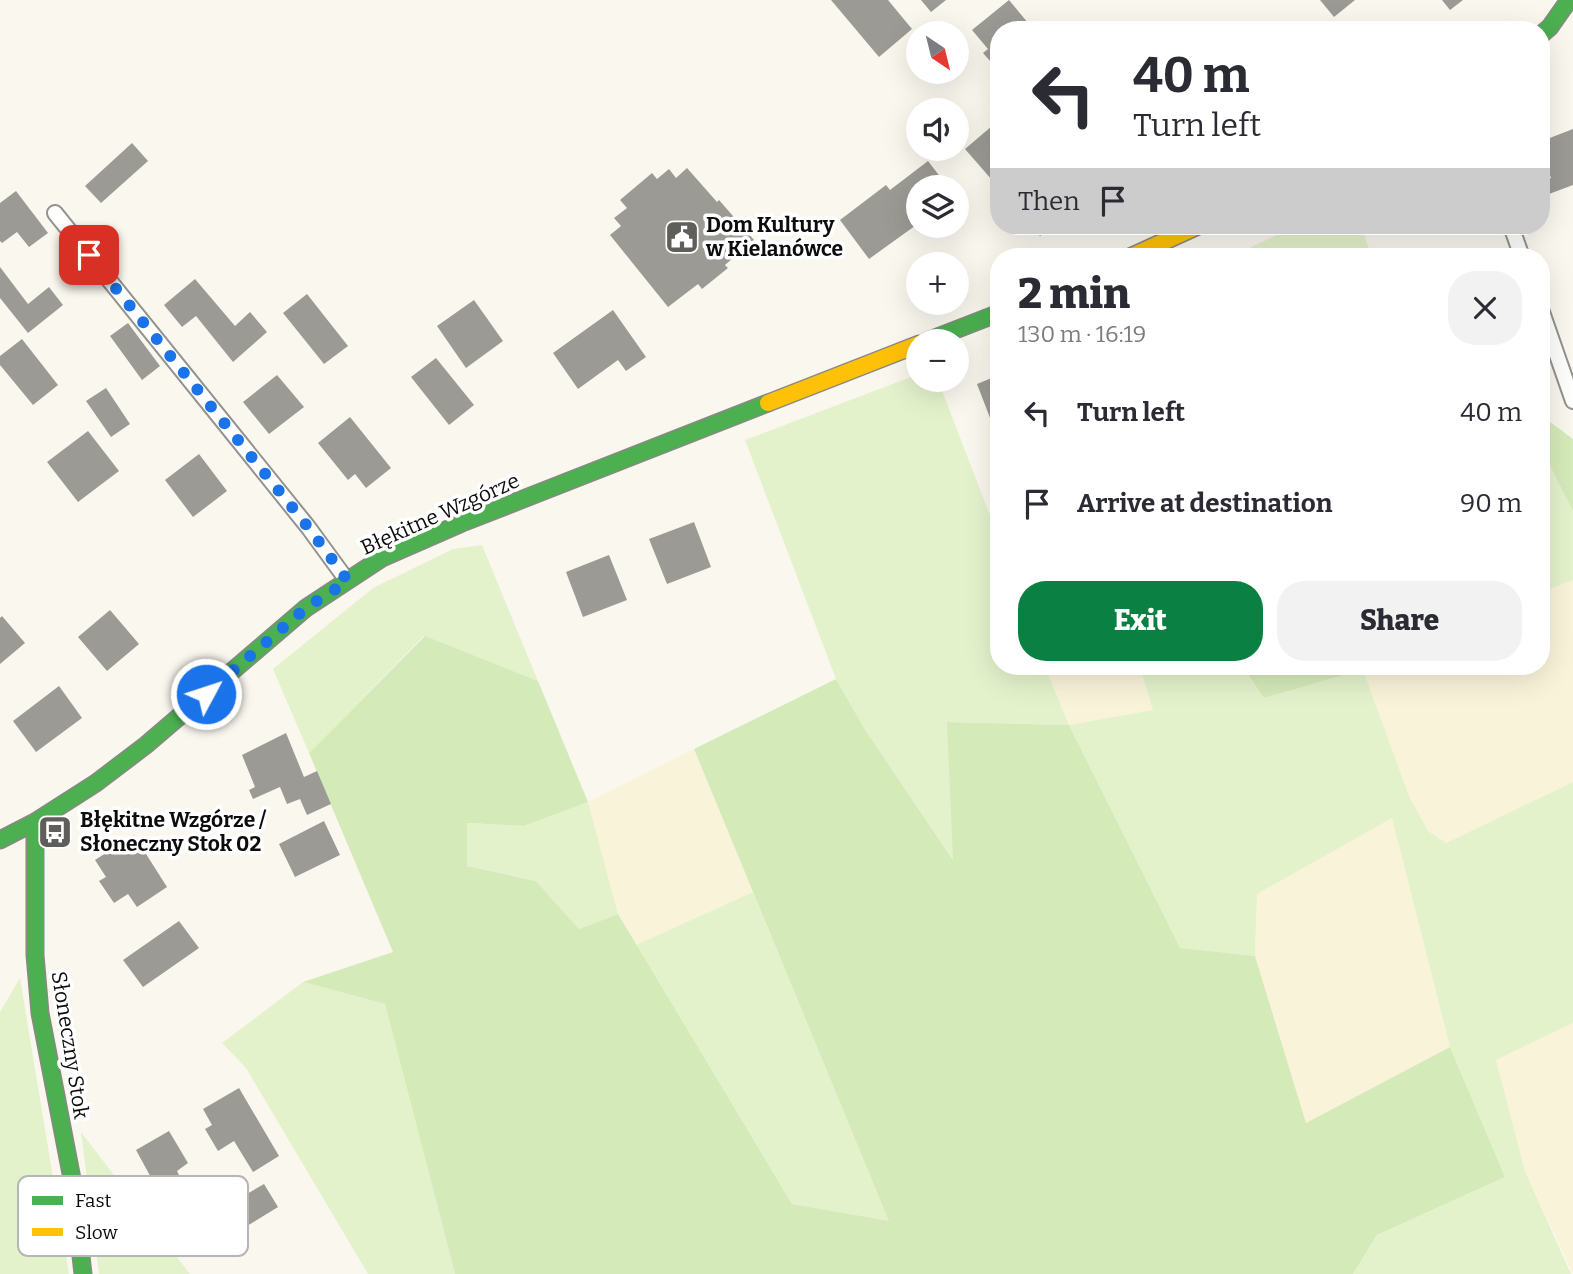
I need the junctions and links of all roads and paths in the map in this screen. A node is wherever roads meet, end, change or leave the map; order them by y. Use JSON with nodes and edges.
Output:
{"nodes":[{"id":1,"x":1569,"y":0,"type":"edge"},
{"id":2,"x":1550,"y":26,"type":"edge"},
{"id":3,"x":55,"y":213,"type":"dead end"},
{"id":4,"x":1178,"y":235,"type":"edge"},
{"id":5,"x":1150,"y":248,"type":"edge"},
{"id":6,"x":990,"y":316,"type":"edge"},
{"id":7,"x":958,"y":329,"type":"edge"},
{"id":8,"x":1550,"y":335,"type":"edge"},
{"id":9,"x":906,"y":349,"type":"edge"},
{"id":10,"x":1573,"y":401,"type":"edge"},
{"id":11,"x":348,"y":581,"type":"junction"},
{"id":12,"x":36,"y":822,"type":"junction"},
{"id":13,"x":0,"y":840,"type":"edge"},
{"id":14,"x":71,"y":1176,"type":"edge"},
{"id":15,"x":81,"y":1256,"type":"edge"},
{"id":16,"x":83,"y":1274,"type":"edge"}],
"edges":[{"from":1,"to":2,"type":"street"},
{"from":3,"to":11,"type":"lane"},
{"from":4,"to":5,"type":"street"},
{"from":6,"to":7,"type":"street"},
{"from":8,"to":10,"type":"lane"},
{"from":9,"to":11,"type":"street","name":"Błękitne Wzgórze"},
{"from":11,"to":12,"type":"street","name":"Błękitne Wzgórze"},
{"from":12,"to":13,"type":"street","name":"Błękitne Wzgórze"},
{"from":12,"to":14,"type":"street","name":"Słoneczny Stok"},
{"from":15,"to":16,"type":"street","name":"Słoneczny Stok"}]}
